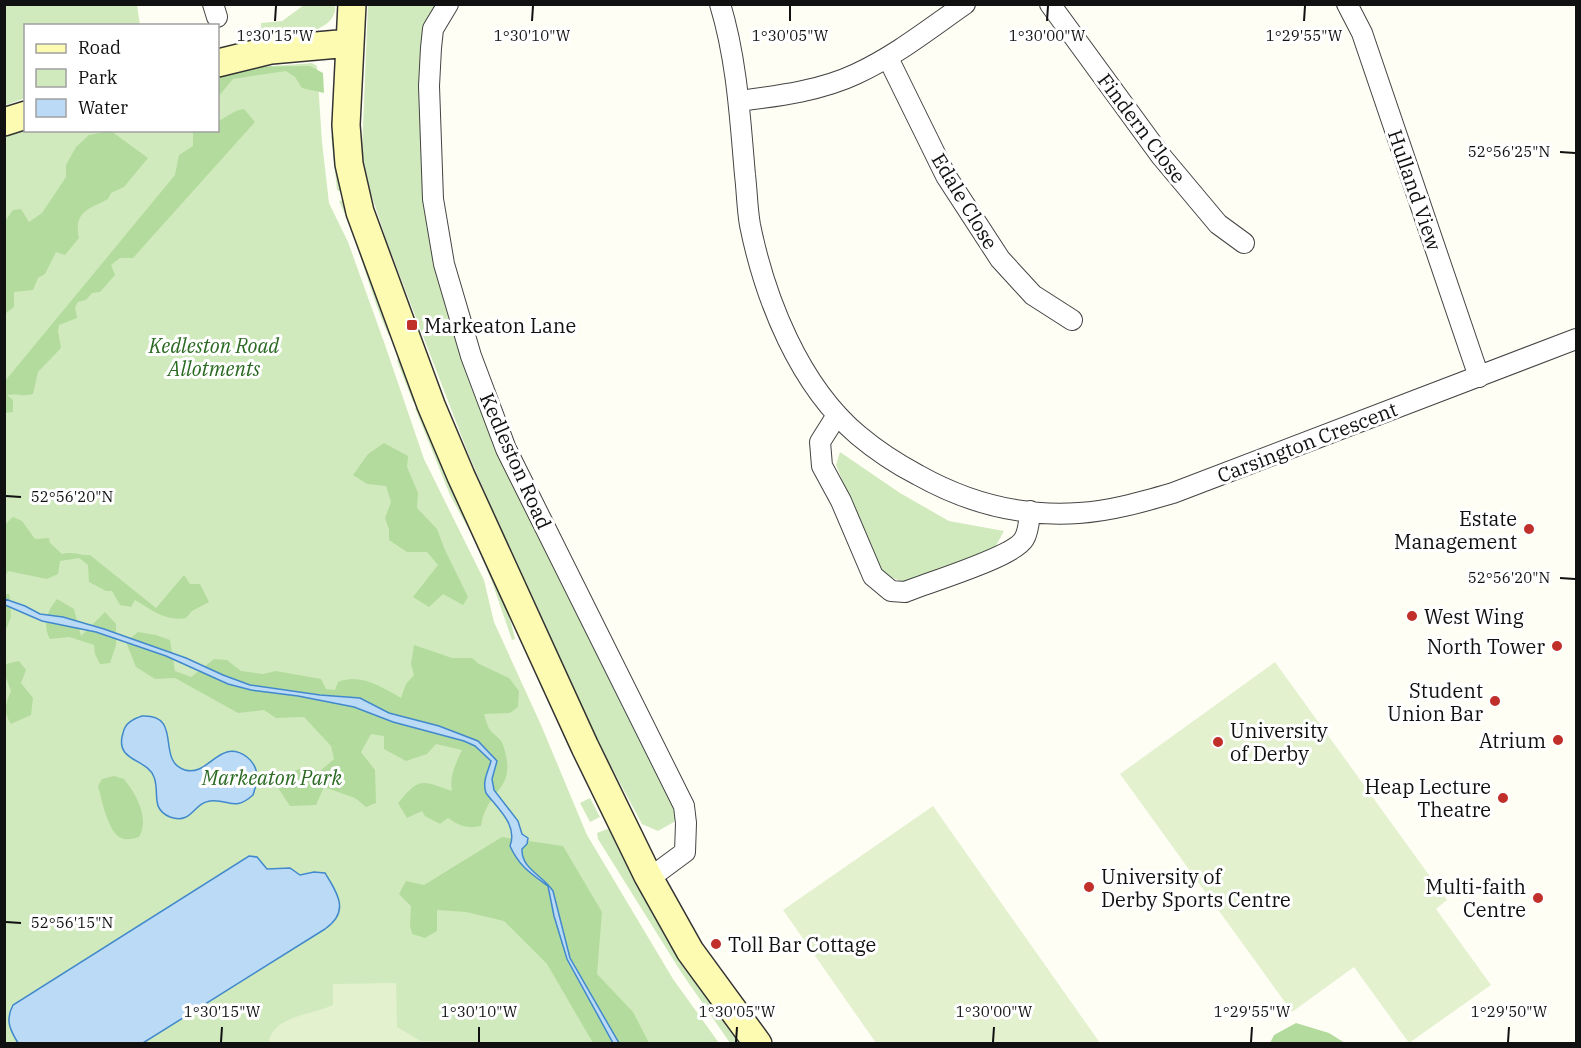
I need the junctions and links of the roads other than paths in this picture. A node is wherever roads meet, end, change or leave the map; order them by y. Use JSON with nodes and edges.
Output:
{"nodes":[{"id":1,"x":352,"y":4,"type":"edge"},
{"id":2,"x":448,"y":4,"type":"edge"},
{"id":3,"x":720,"y":4,"type":"edge"},
{"id":4,"x":965,"y":4,"type":"edge"},
{"id":5,"x":1050,"y":4,"type":"edge"},
{"id":6,"x":1347,"y":4,"type":"edge"},
{"id":7,"x":350,"y":43,"type":"junction"},
{"id":8,"x":888,"y":58,"type":"junction"},
{"id":9,"x":219,"y":63,"type":"edge"},
{"id":10,"x":739,"y":101,"type":"junction"},
{"id":11,"x":24,"y":116,"type":"edge"},
{"id":12,"x":4,"y":122,"type":"edge"},
{"id":13,"x":1244,"y":243,"type":"dead end"},
{"id":14,"x":1072,"y":320,"type":"dead end"},
{"id":15,"x":1576,"y":339,"type":"edge"},
{"id":16,"x":1479,"y":377,"type":"junction"},
{"id":17,"x":837,"y":415,"type":"junction"},
{"id":18,"x":1030,"y":511,"type":"junction"},
{"id":19,"x":648,"y":876,"type":"junction"},
{"id":20,"x":758,"y":1044,"type":"edge"}],
"edges":[{"from":1,"to":7,"type":"street"},
{"from":2,"to":19,"type":"street","name":"Kedleston Road"},
{"from":3,"to":10,"type":"street","name":"Carsington Crescent"},
{"from":4,"to":8,"type":"street"},
{"from":5,"to":13,"type":"street","name":"Findern Close"},
{"from":6,"to":16,"type":"street","name":"Hulland View"},
{"from":7,"to":9,"type":"street"},
{"from":7,"to":19,"type":"street"},
{"from":8,"to":10,"type":"street"},
{"from":8,"to":14,"type":"street","name":"Edale Close"},
{"from":10,"to":17,"type":"street","name":"Carsington Crescent"},
{"from":11,"to":12,"type":"street"},
{"from":15,"to":16,"type":"street","name":"Carsington Crescent"},
{"from":16,"to":18,"type":"street","name":"Carsington Crescent"},
{"from":17,"to":18,"type":"street","name":"Carsington Crescent"},
{"from":17,"to":18,"type":"street"},
{"from":19,"to":20,"type":"street"}]}
